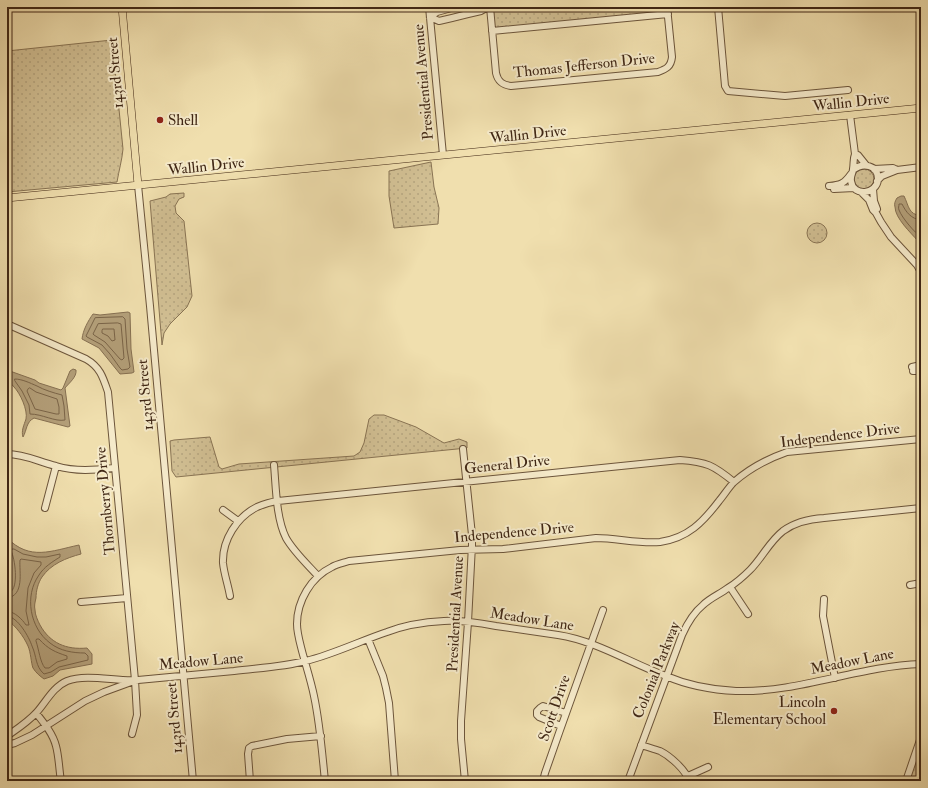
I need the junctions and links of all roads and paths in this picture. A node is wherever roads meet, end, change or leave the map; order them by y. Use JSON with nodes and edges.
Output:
{"nodes":[{"id":1,"x":122,"y":7,"type":"edge"},
{"id":2,"x":429,"y":7,"type":"edge"},
{"id":3,"x":455,"y":7,"type":"edge"},
{"id":4,"x":489,"y":7,"type":"edge"},
{"id":5,"x":667,"y":7,"type":"edge"},
{"id":6,"x":718,"y":7,"type":"edge"},
{"id":7,"x":668,"y":14,"type":"junction"},
{"id":8,"x":430,"y":17,"type":"junction"},
{"id":9,"x":492,"y":31,"type":"junction"},
{"id":10,"x":848,"y":90,"type":"dead end"},
{"id":11,"x":921,"y":108,"type":"edge"},
{"id":12,"x":850,"y":115,"type":"junction"},
{"id":13,"x":855,"y":154,"type":"junction"},
{"id":14,"x":443,"y":155,"type":"junction"},
{"id":15,"x":866,"y":165,"type":"junction"},
{"id":16,"x":921,"y":167,"type":"edge"},
{"id":17,"x":874,"y":169,"type":"junction"},
{"id":18,"x":897,"y":170,"type":"junction"},
{"id":19,"x":852,"y":172,"type":"junction"},
{"id":20,"x":878,"y":181,"type":"junction"},
{"id":21,"x":138,"y":185,"type":"junction"},
{"id":22,"x":854,"y":188,"type":"junction"},
{"id":23,"x":873,"y":189,"type":"junction"},
{"id":24,"x":861,"y":192,"type":"junction"},
{"id":25,"x":7,"y":198,"type":"edge"},
{"id":26,"x":876,"y":213,"type":"junction"},
{"id":27,"x":921,"y":272,"type":"edge"},
{"id":28,"x":7,"y":324,"type":"edge"},
{"id":29,"x":921,"y":365,"type":"edge"},
{"id":30,"x":921,"y":371,"type":"edge"},
{"id":31,"x":921,"y":439,"type":"edge"},
{"id":32,"x":463,"y":449,"type":"dead end"},
{"id":33,"x":7,"y":454,"type":"edge"},
{"id":34,"x":274,"y":465,"type":"dead end"},
{"id":35,"x":56,"y":466,"type":"junction"},
{"id":36,"x":116,"y":468,"type":"junction"},
{"id":37,"x":466,"y":482,"type":"junction"},
{"id":38,"x":734,"y":482,"type":"junction"},
{"id":39,"x":278,"y":501,"type":"junction"},
{"id":40,"x":45,"y":508,"type":"dead end"},
{"id":41,"x":921,"y":508,"type":"edge"},
{"id":42,"x":223,"y":510,"type":"dead end"},
{"id":43,"x":238,"y":521,"type":"junction"},
{"id":44,"x":472,"y":550,"type":"junction"},
{"id":45,"x":318,"y":576,"type":"junction"},
{"id":46,"x":921,"y":583,"type":"edge"},
{"id":47,"x":910,"y":586,"type":"dead end"},
{"id":48,"x":730,"y":587,"type":"junction"},
{"id":49,"x":230,"y":596,"type":"dead end"},
{"id":50,"x":127,"y":598,"type":"junction"},
{"id":51,"x":824,"y":599,"type":"dead end"},
{"id":52,"x":81,"y":602,"type":"dead end"},
{"id":53,"x":603,"y":610,"type":"dead end"},
{"id":54,"x":748,"y":614,"type":"dead end"},
{"id":55,"x":468,"y":622,"type":"junction"},
{"id":56,"x":368,"y":639,"type":"junction"},
{"id":57,"x":590,"y":643,"type":"junction"},
{"id":58,"x":305,"y":661,"type":"junction"},
{"id":59,"x":921,"y":664,"type":"edge"},
{"id":60,"x":184,"y":675,"type":"junction"},
{"id":61,"x":666,"y":676,"type":"junction"},
{"id":62,"x":835,"y":678,"type":"junction"},
{"id":63,"x":135,"y":680,"type":"junction"},
{"id":64,"x":36,"y":713,"type":"junction"},
{"id":65,"x":566,"y":713,"type":"junction"},
{"id":66,"x":46,"y":726,"type":"junction"},
{"id":67,"x":561,"y":726,"type":"junction"},
{"id":68,"x":132,"y":734,"type":"dead end"},
{"id":69,"x":7,"y":736,"type":"edge"},
{"id":70,"x":321,"y":736,"type":"junction"},
{"id":71,"x":921,"y":737,"type":"edge"},
{"id":72,"x":7,"y":745,"type":"edge"},
{"id":73,"x":641,"y":745,"type":"junction"},
{"id":74,"x":708,"y":766,"type":"dead end"},
{"id":75,"x":688,"y":779,"type":"edge"},
{"id":76,"x":61,"y":781,"type":"edge"},
{"id":77,"x":193,"y":781,"type":"edge"},
{"id":78,"x":250,"y":781,"type":"edge"},
{"id":79,"x":325,"y":781,"type":"edge"},
{"id":80,"x":395,"y":781,"type":"edge"},
{"id":81,"x":465,"y":781,"type":"edge"},
{"id":82,"x":543,"y":781,"type":"edge"},
{"id":83,"x":628,"y":781,"type":"edge"},
{"id":84,"x":906,"y":781,"type":"edge"}],
"edges":[{"from":1,"to":21,"type":"main road","name":"143rd Street"},
{"from":2,"to":8,"type":"street","name":"Presidential Avenue"},
{"from":3,"to":8,"type":"street"},
{"from":4,"to":8,"type":"street"},
{"from":4,"to":9,"type":"street"},
{"from":5,"to":7,"type":"street"},
{"from":6,"to":10,"type":"street"},
{"from":7,"to":9,"type":"street"},
{"from":7,"to":9,"type":"street","name":"Thomas Jefferson Drive"},
{"from":8,"to":14,"type":"street","name":"Presidential Avenue"},
{"from":11,"to":12,"type":"main road","name":"Wallin Drive"},
{"from":12,"to":13,"type":"street"},
{"from":12,"to":14,"type":"main road","name":"Wallin Drive"},
{"from":13,"to":15,"type":"street"},
{"from":13,"to":19,"type":"street"},
{"from":14,"to":21,"type":"main road","name":"Wallin Drive"},
{"from":15,"to":17,"type":"street"},
{"from":15,"to":19,"type":"street"},
{"from":16,"to":18,"type":"street"},
{"from":17,"to":18,"type":"street"},
{"from":17,"to":20,"type":"street"},
{"from":18,"to":20,"type":"street"},
{"from":19,"to":22,"type":"street"},
{"from":19,"to":22,"type":"street"},
{"from":20,"to":23,"type":"street"},
{"from":21,"to":25,"type":"main road","name":"Wallin Drive"},
{"from":21,"to":60,"type":"street","name":"143rd Street"},
{"from":22,"to":24,"type":"street"},
{"from":23,"to":24,"type":"street"},
{"from":23,"to":26,"type":"street"},
{"from":24,"to":26,"type":"street"},
{"from":26,"to":27,"type":"street"},
{"from":28,"to":36,"type":"street","name":"Thornberry Drive"},
{"from":29,"to":30,"type":"street"},
{"from":31,"to":38,"type":"street","name":"Independence Drive"},
{"from":32,"to":37,"type":"street","name":"Presidential Avenue"},
{"from":33,"to":35,"type":"street"},
{"from":34,"to":39,"type":"street"},
{"from":35,"to":36,"type":"street"},
{"from":35,"to":40,"type":"street"},
{"from":36,"to":50,"type":"street","name":"Thornberry Drive"},
{"from":37,"to":38,"type":"street","name":"General Drive"},
{"from":37,"to":39,"type":"street","name":"General Drive"},
{"from":37,"to":44,"type":"street","name":"Presidential Avenue"},
{"from":38,"to":44,"type":"street","name":"Independence Drive"},
{"from":39,"to":43,"type":"street","name":"General Drive"},
{"from":39,"to":45,"type":"street"},
{"from":41,"to":48,"type":"street","name":"Colonial Parkway"},
{"from":42,"to":43,"type":"street"},
{"from":43,"to":49,"type":"street"},
{"from":44,"to":45,"type":"street","name":"Independence Drive"},
{"from":44,"to":55,"type":"street","name":"Presidential Avenue"},
{"from":45,"to":58,"type":"street","name":"Independence Drive"},
{"from":46,"to":47,"type":"street"},
{"from":48,"to":54,"type":"street"},
{"from":48,"to":61,"type":"street","name":"Colonial Parkway"},
{"from":50,"to":52,"type":"street"},
{"from":50,"to":63,"type":"street","name":"Thornberry Drive"},
{"from":51,"to":62,"type":"street"},
{"from":53,"to":57,"type":"street","name":"Scott Drive"},
{"from":55,"to":56,"type":"street","name":"Meadow Lane"},
{"from":55,"to":57,"type":"street","name":"Meadow Lane"},
{"from":55,"to":81,"type":"street","name":"Presidential Avenue"},
{"from":56,"to":58,"type":"street","name":"Meadow Lane"},
{"from":56,"to":80,"type":"street"},
{"from":57,"to":61,"type":"street","name":"Meadow Lane"},
{"from":57,"to":65,"type":"street","name":"Scott Drive"},
{"from":58,"to":60,"type":"street","name":"Meadow Lane"},
{"from":58,"to":70,"type":"street","name":"Independence Drive"},
{"from":59,"to":62,"type":"street","name":"Meadow Lane"},
{"from":60,"to":63,"type":"street","name":"Meadow Lane"},
{"from":60,"to":77,"type":"street","name":"143rd Street"},
{"from":61,"to":62,"type":"street","name":"Meadow Lane"},
{"from":61,"to":73,"type":"street","name":"Colonial Parkway"},
{"from":63,"to":64,"type":"street","name":"Meadow Lane"},
{"from":63,"to":66,"type":"street","name":"Meadow Lane"},
{"from":63,"to":68,"type":"street","name":"Thornberry Drive"},
{"from":64,"to":66,"type":"street"},
{"from":64,"to":69,"type":"street","name":"Meadow Lane"},
{"from":65,"to":67,"type":"street","name":"Scott Drive"},
{"from":65,"to":67,"type":"street"},
{"from":66,"to":72,"type":"street","name":"Meadow Lane"},
{"from":66,"to":76,"type":"street"},
{"from":67,"to":82,"type":"street","name":"Scott Drive"},
{"from":70,"to":78,"type":"street"},
{"from":70,"to":79,"type":"street","name":"Independence Drive"},
{"from":71,"to":84,"type":"street"},
{"from":73,"to":75,"type":"street"},
{"from":73,"to":83,"type":"street","name":"Colonial Parkway"},
{"from":74,"to":75,"type":"street"}]}
